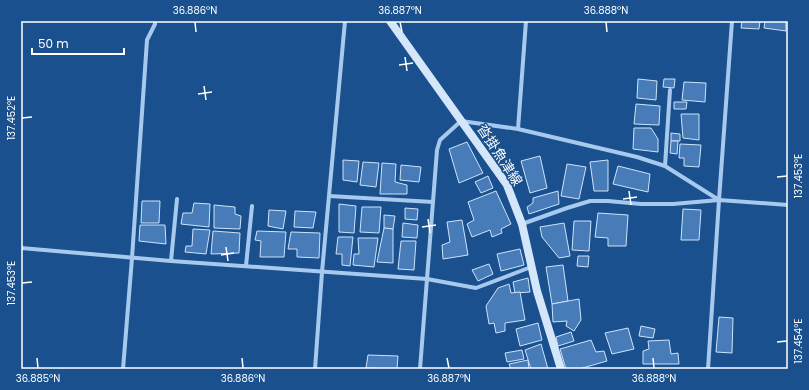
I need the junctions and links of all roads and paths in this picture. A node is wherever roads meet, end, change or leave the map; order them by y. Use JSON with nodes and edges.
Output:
{"nodes":[{"id":1,"x":155,"y":21,"type":"edge"},
{"id":2,"x":345,"y":21,"type":"edge"},
{"id":3,"x":390,"y":21,"type":"edge"},
{"id":4,"x":526,"y":21,"type":"edge"},
{"id":5,"x":732,"y":21,"type":"edge"},
{"id":6,"x":670,"y":90,"type":"dead end"},
{"id":7,"x":461,"y":121,"type":"junction"},
{"id":8,"x":518,"y":129,"type":"junction"},
{"id":9,"x":665,"y":166,"type":"junction"},
{"id":10,"x":329,"y":196,"type":"junction"},
{"id":11,"x":177,"y":199,"type":"dead end"},
{"id":12,"x":719,"y":200,"type":"junction"},
{"id":13,"x":433,"y":202,"type":"junction"},
{"id":14,"x":788,"y":205,"type":"edge"},
{"id":15,"x":252,"y":206,"type":"dead end"},
{"id":16,"x":522,"y":224,"type":"junction"},
{"id":17,"x":21,"y":248,"type":"edge"},
{"id":18,"x":132,"y":258,"type":"junction"},
{"id":19,"x":171,"y":260,"type":"junction"},
{"id":20,"x":246,"y":266,"type":"junction"},
{"id":21,"x":531,"y":267,"type":"junction"},
{"id":22,"x":322,"y":272,"type":"junction"},
{"id":23,"x":427,"y":279,"type":"junction"},
{"id":24,"x":123,"y":369,"type":"edge"},
{"id":25,"x":315,"y":369,"type":"edge"},
{"id":26,"x":420,"y":369,"type":"edge"},
{"id":27,"x":560,"y":369,"type":"edge"},
{"id":28,"x":708,"y":369,"type":"edge"}],
"edges":[{"from":1,"to":18,"type":"street"},
{"from":2,"to":10,"type":"street"},
{"from":3,"to":7,"type":"main road","name":"沓掛魚津線"},
{"from":4,"to":8,"type":"street"},
{"from":5,"to":12,"type":"street"},
{"from":6,"to":9,"type":"street"},
{"from":7,"to":8,"type":"street"},
{"from":7,"to":13,"type":"street"},
{"from":7,"to":16,"type":"main road","name":"沓掛魚津線"},
{"from":8,"to":9,"type":"street"},
{"from":9,"to":12,"type":"street"},
{"from":10,"to":13,"type":"street"},
{"from":10,"to":22,"type":"street"},
{"from":11,"to":19,"type":"street"},
{"from":12,"to":14,"type":"street"},
{"from":12,"to":16,"type":"street"},
{"from":12,"to":28,"type":"street"},
{"from":13,"to":23,"type":"street"},
{"from":15,"to":20,"type":"street"},
{"from":16,"to":21,"type":"main road","name":"沓掛魚津線"},
{"from":17,"to":18,"type":"street"},
{"from":18,"to":19,"type":"street"},
{"from":18,"to":24,"type":"street"},
{"from":19,"to":20,"type":"street"},
{"from":20,"to":22,"type":"street"},
{"from":21,"to":23,"type":"street"},
{"from":21,"to":27,"type":"main road","name":"沓掛魚津線"},
{"from":22,"to":23,"type":"street"},
{"from":22,"to":25,"type":"street"},
{"from":23,"to":26,"type":"street"}]}
